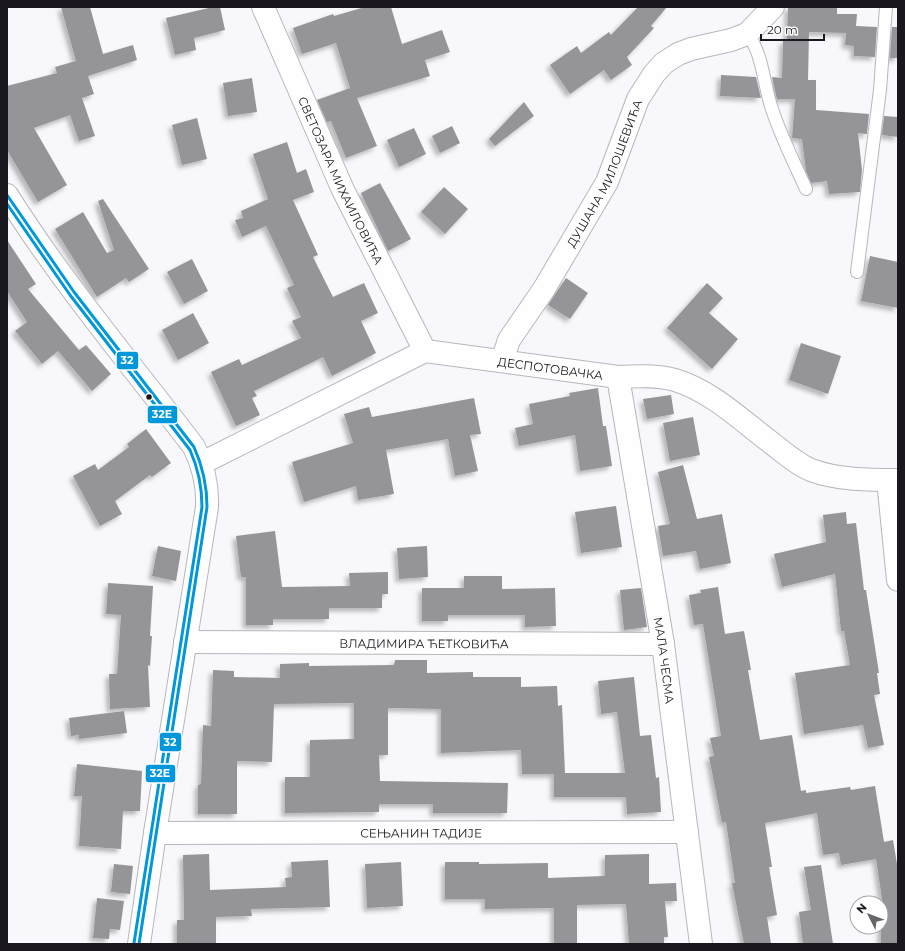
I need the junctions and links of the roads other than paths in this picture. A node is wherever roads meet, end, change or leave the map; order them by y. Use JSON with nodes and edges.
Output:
{"nodes":[{"id":1,"x":263,"y":7,"type":"edge"},
{"id":2,"x":773,"y":7,"type":"edge"},
{"id":3,"x":886,"y":7,"type":"edge"},
{"id":4,"x":747,"y":34,"type":"junction"},
{"id":5,"x":806,"y":189,"type":"dead end"},
{"id":6,"x":7,"y":196,"type":"edge"},
{"id":7,"x":857,"y":272,"type":"dead end"},
{"id":8,"x":425,"y":351,"type":"junction"},
{"id":9,"x":502,"y":361,"type":"junction"},
{"id":10,"x":618,"y":377,"type":"junction"},
{"id":11,"x":202,"y":463,"type":"junction"},
{"id":12,"x":893,"y":480,"type":"edge"},
{"id":13,"x":898,"y":580,"type":"edge"},
{"id":14,"x":186,"y":642,"type":"junction"},
{"id":15,"x":663,"y":644,"type":"junction"},
{"id":16,"x":687,"y":832,"type":"junction"},
{"id":17,"x":155,"y":833,"type":"junction"},
{"id":18,"x":139,"y":944,"type":"edge"},
{"id":19,"x":701,"y":944,"type":"edge"}],
"edges":[{"from":1,"to":8,"type":"street","name":"СВЕТОЗАРА МИХАИЛОВИЋА"},
{"from":2,"to":4,"type":"street","name":"ДУШАНА МИЛОШЕВИЋА"},
{"from":3,"to":7,"type":"lane"},
{"from":4,"to":5,"type":"lane"},
{"from":4,"to":9,"type":"street","name":"ДУШАНА МИЛОШЕВИЋА"},
{"from":6,"to":11,"type":"street"},
{"from":8,"to":9,"type":"street","name":"ДЕСПОТОВАЧКА"},
{"from":8,"to":11,"type":"street"},
{"from":9,"to":10,"type":"street","name":"ДЕСПОТОВАЧКА"},
{"from":10,"to":12,"type":"street","name":"ДЕСПОТОВАЧКА"},
{"from":10,"to":15,"type":"street","name":"МАЛА ЧЕСМА"},
{"from":11,"to":14,"type":"street"},
{"from":12,"to":13,"type":"street"},
{"from":14,"to":15,"type":"street","name":"ВЛАДИМИРА ЋЕТКОВИЋА"},
{"from":14,"to":17,"type":"street"},
{"from":15,"to":16,"type":"street","name":"МАЛА ЧЕСМА"},
{"from":16,"to":17,"type":"street","name":"СЕЊАНИН ТАДИЈЕ"},
{"from":16,"to":19,"type":"street","name":"МАЛА ЧЕСМА"},
{"from":17,"to":18,"type":"street"}]}
